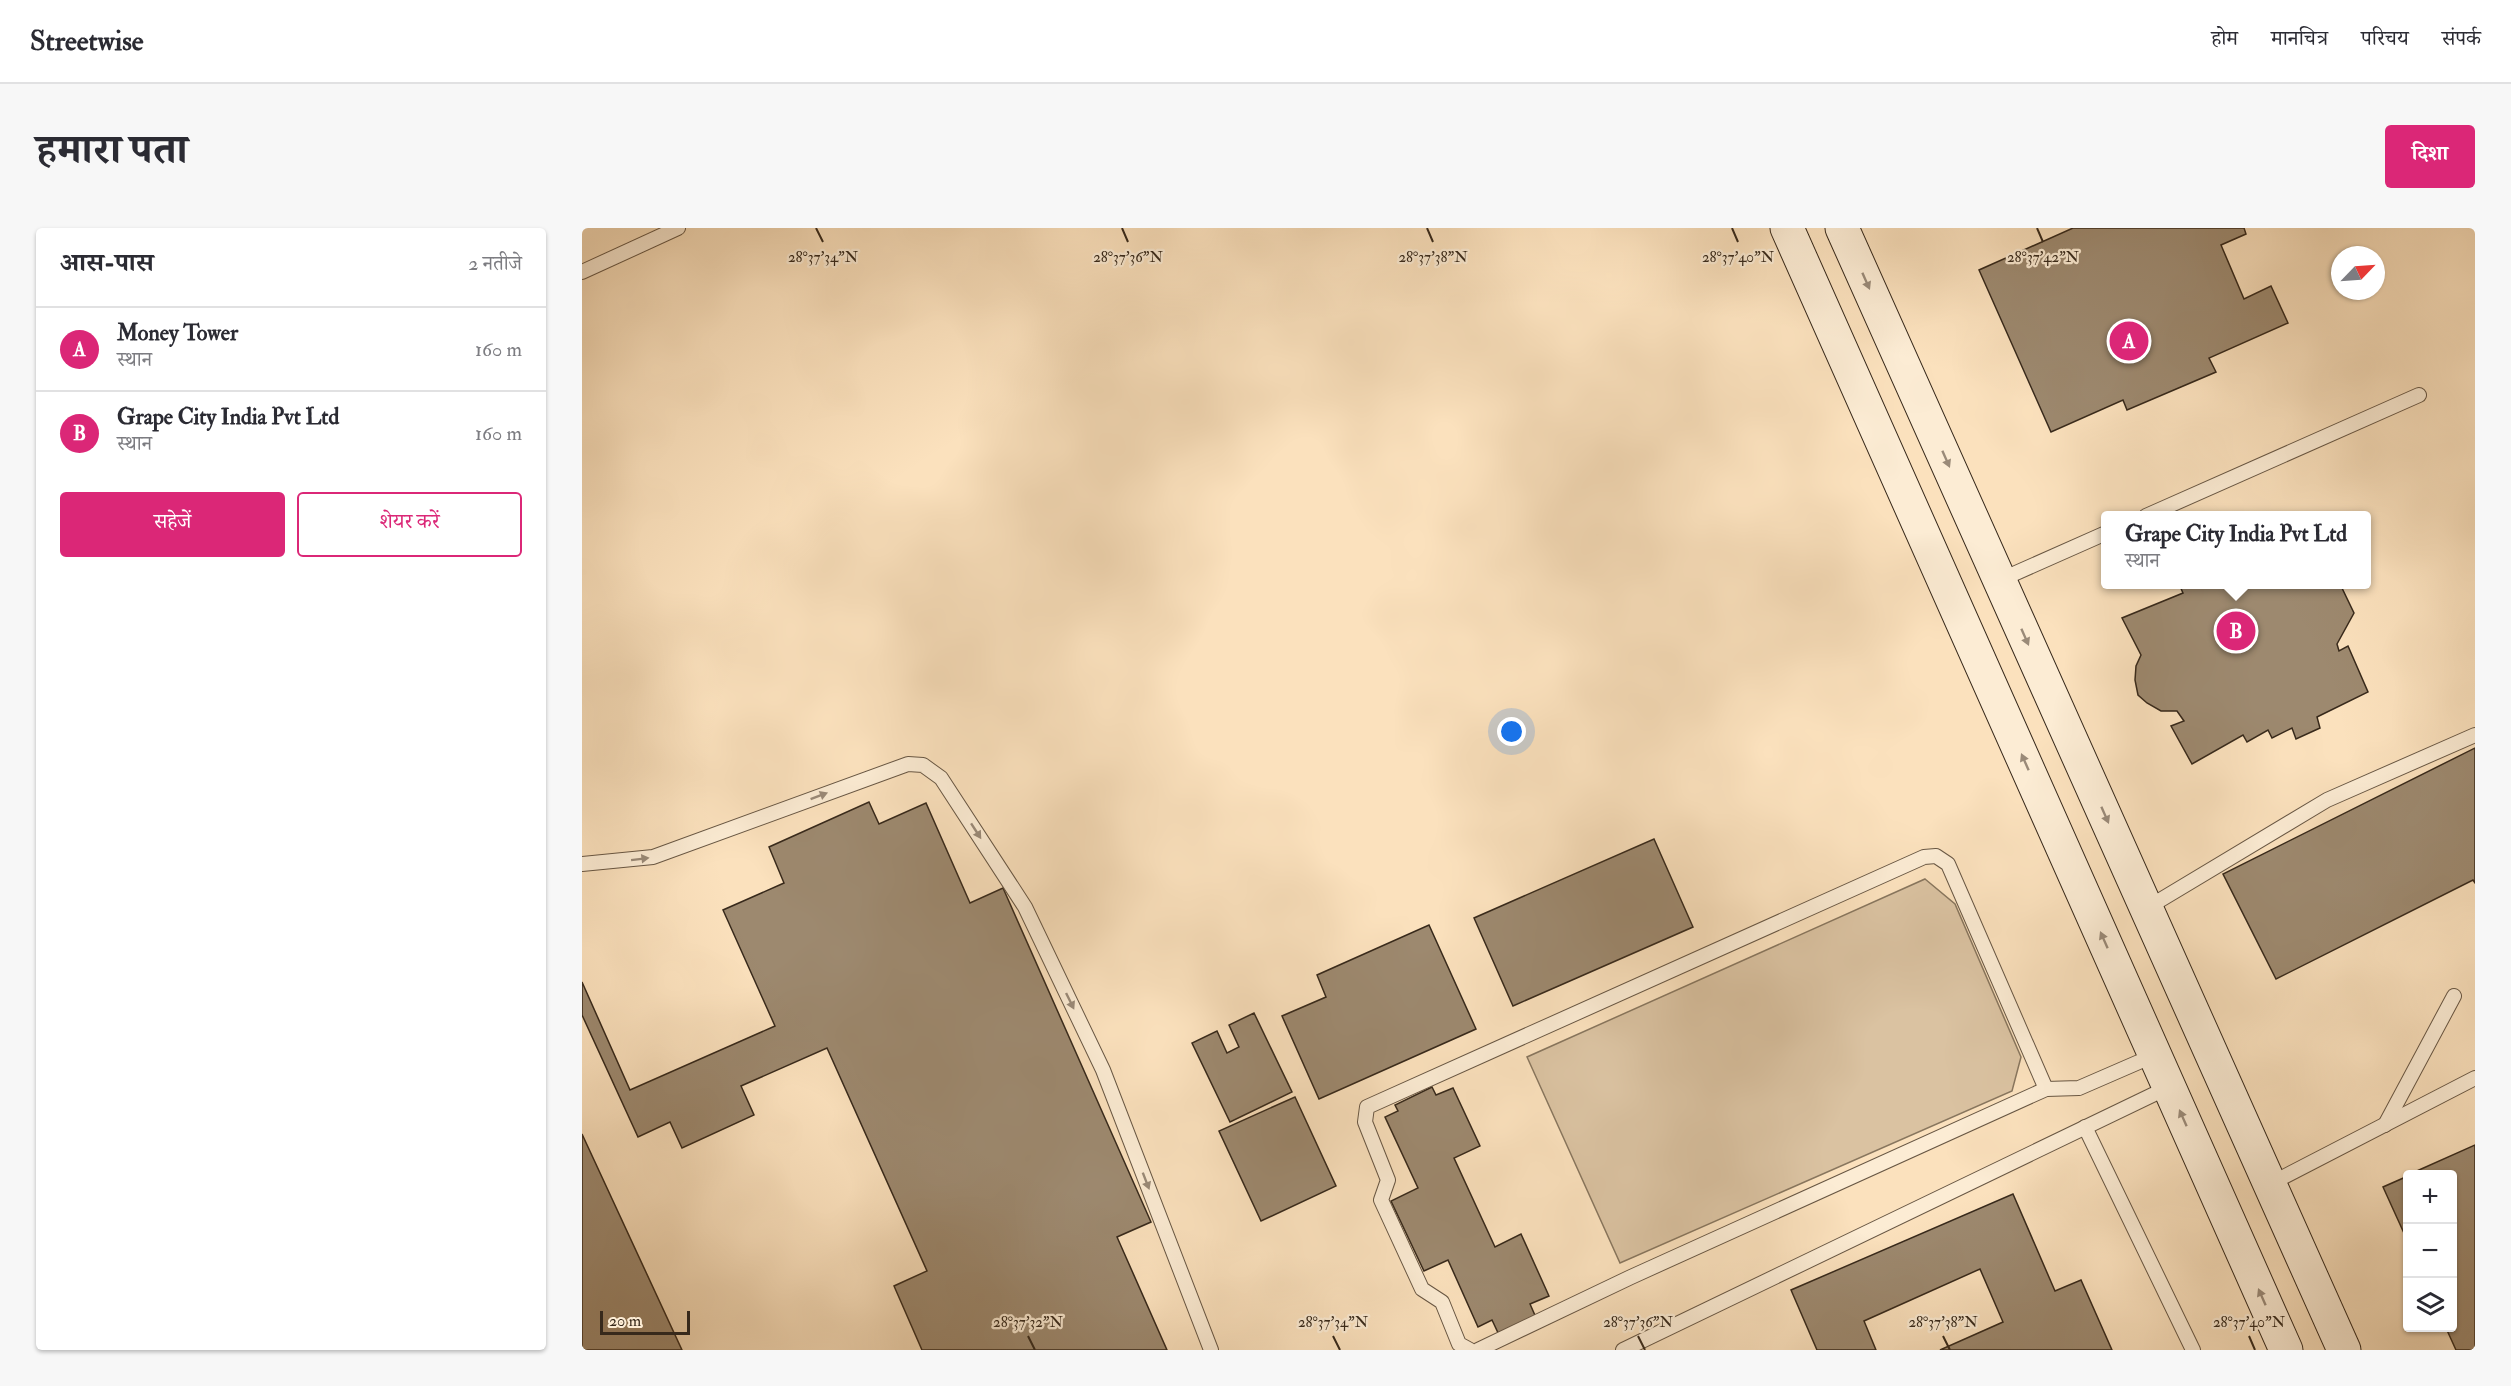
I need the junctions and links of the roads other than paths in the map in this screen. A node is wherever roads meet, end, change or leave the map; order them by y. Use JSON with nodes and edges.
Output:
{"nodes":[{"id":1,"x":678,"y":228,"type":"edge"},
{"id":2,"x":1787,"y":228,"type":"edge"},
{"id":3,"x":1842,"y":228,"type":"edge"},
{"id":4,"x":582,"y":272,"type":"edge"},
{"id":5,"x":2420,"y":395,"type":"dead end"},
{"id":6,"x":2157,"y":511,"type":"edge"},
{"id":7,"x":2101,"y":535,"type":"edge"},
{"id":8,"x":2000,"y":580,"type":"junction"},
{"id":9,"x":2475,"y":735,"type":"edge"},
{"id":10,"x":582,"y":864,"type":"edge"},
{"id":11,"x":2147,"y":908,"type":"junction"},
{"id":12,"x":2454,"y":996,"type":"dead end"},
{"id":13,"x":2155,"y":1055,"type":"junction"},
{"id":14,"x":2475,"y":1078,"type":"edge"},
{"id":15,"x":2169,"y":1087,"type":"junction"},
{"id":16,"x":2046,"y":1089,"type":"junction"},
{"id":17,"x":2385,"y":1125,"type":"junction"},
{"id":18,"x":2085,"y":1127,"type":"junction"},
{"id":19,"x":2270,"y":1184,"type":"junction"},
{"id":20,"x":1211,"y":1350,"type":"edge"},
{"id":21,"x":1470,"y":1350,"type":"edge"},
{"id":22,"x":1478,"y":1350,"type":"edge"},
{"id":23,"x":1623,"y":1350,"type":"edge"},
{"id":24,"x":2193,"y":1350,"type":"edge"},
{"id":25,"x":2286,"y":1350,"type":"edge"},
{"id":26,"x":2344,"y":1350,"type":"edge"}],
"edges":[{"from":1,"to":4,"type":"lane"},
{"from":13,"to":2,"type":"street","one_way":true},
{"from":3,"to":8,"type":"street","one_way":true},
{"from":5,"to":6,"type":"lane"},
{"from":7,"to":8,"type":"lane"},
{"from":8,"to":11,"type":"street","one_way":true},
{"from":9,"to":11,"type":"lane"},
{"from":10,"to":20,"type":"lane","one_way":true},
{"from":11,"to":19,"type":"street"},
{"from":12,"to":17,"type":"lane"},
{"from":13,"to":15,"type":"street"},
{"from":13,"to":16,"type":"lane"},
{"from":14,"to":17,"type":"lane"},
{"from":15,"to":18,"type":"lane"},
{"from":25,"to":15,"type":"street","one_way":true},
{"from":16,"to":21,"type":"lane"},
{"from":16,"to":22,"type":"lane"},
{"from":17,"to":19,"type":"lane"},
{"from":18,"to":23,"type":"lane"},
{"from":18,"to":24,"type":"lane"},
{"from":19,"to":26,"type":"street"}]}
